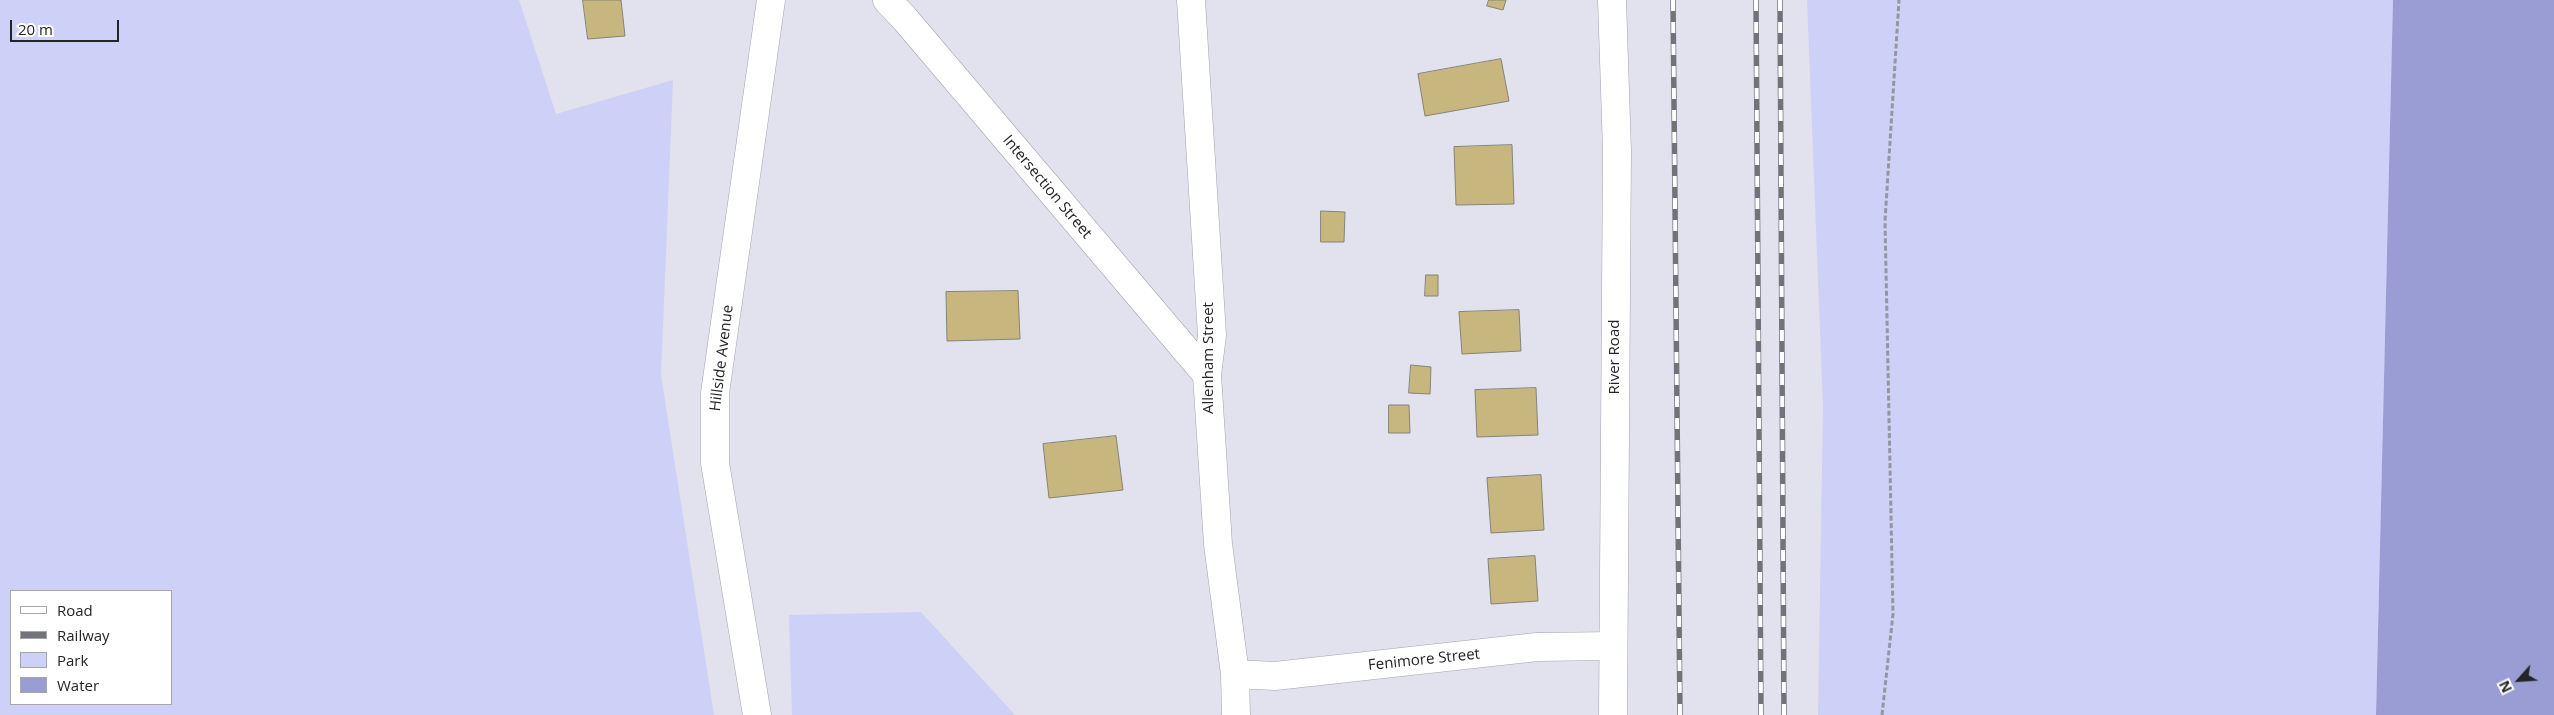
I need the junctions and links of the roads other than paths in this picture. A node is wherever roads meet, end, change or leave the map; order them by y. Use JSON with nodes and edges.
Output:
{"nodes":[{"id":1,"x":771,"y":0,"type":"edge"},
{"id":2,"x":887,"y":0,"type":"edge"},
{"id":3,"x":1191,"y":0,"type":"edge"},
{"id":4,"x":1612,"y":0,"type":"edge"},
{"id":5,"x":1207,"y":375,"type":"junction"},
{"id":6,"x":1613,"y":646,"type":"junction"},
{"id":7,"x":1235,"y":674,"type":"junction"},
{"id":8,"x":757,"y":715,"type":"edge"},
{"id":9,"x":1236,"y":715,"type":"edge"},
{"id":10,"x":1613,"y":715,"type":"edge"}],
"edges":[{"from":1,"to":8,"type":"street","name":"Hillside Avenue"},
{"from":2,"to":5,"type":"street","name":"Intersection Street"},
{"from":3,"to":5,"type":"street","name":"Allenham Street"},
{"from":4,"to":6,"type":"street","name":"River Road"},
{"from":5,"to":7,"type":"street","name":"Allenham Street"},
{"from":6,"to":7,"type":"street","name":"Fenimore Street"},
{"from":6,"to":10,"type":"street","name":"River Road"},
{"from":7,"to":9,"type":"street","name":"Allenham Street"}]}
